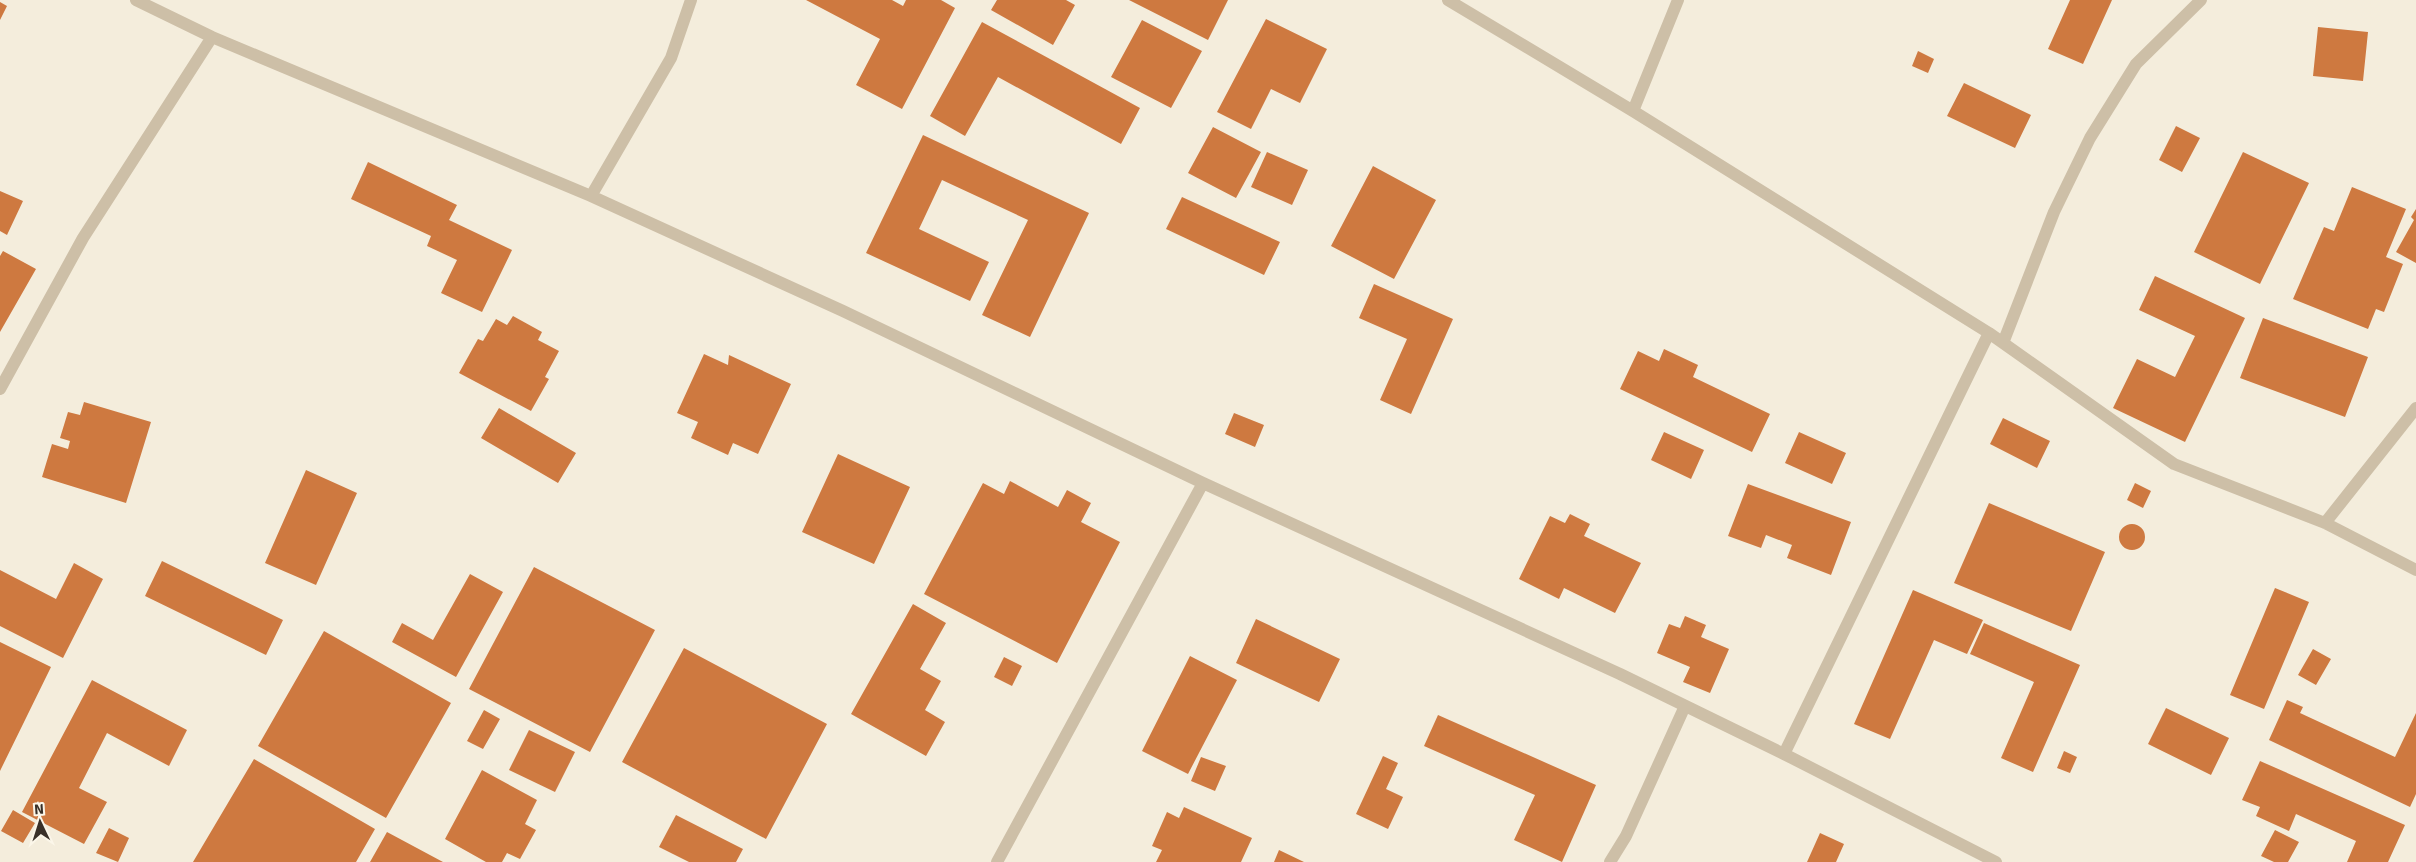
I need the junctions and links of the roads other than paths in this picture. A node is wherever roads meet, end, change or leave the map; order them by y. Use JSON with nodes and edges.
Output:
{"nodes":[{"id":1,"x":136,"y":0,"type":"edge"},
{"id":2,"x":691,"y":0,"type":"edge"},
{"id":3,"x":1448,"y":0,"type":"edge"},
{"id":4,"x":1678,"y":0,"type":"edge"},
{"id":5,"x":2201,"y":0,"type":"edge"},
{"id":6,"x":212,"y":37,"type":"junction"},
{"id":7,"x":1633,"y":111,"type":"junction"},
{"id":8,"x":591,"y":196,"type":"junction"},
{"id":9,"x":1989,"y":333,"type":"junction"},
{"id":10,"x":2003,"y":343,"type":"junction"},
{"id":11,"x":0,"y":389,"type":"edge"},
{"id":12,"x":2416,"y":408,"type":"edge"},
{"id":13,"x":1203,"y":483,"type":"junction"},
{"id":14,"x":2325,"y":523,"type":"junction"},
{"id":15,"x":2416,"y":570,"type":"edge"},
{"id":16,"x":1685,"y":706,"type":"junction"},
{"id":17,"x":1784,"y":754,"type":"junction"},
{"id":18,"x":997,"y":862,"type":"edge"},
{"id":19,"x":1610,"y":862,"type":"edge"},
{"id":20,"x":1996,"y":862,"type":"edge"}],
"edges":[{"from":1,"to":6,"type":"street"},
{"from":2,"to":8,"type":"street"},
{"from":3,"to":7,"type":"street"},
{"from":4,"to":7,"type":"street"},
{"from":5,"to":10,"type":"street"},
{"from":6,"to":8,"type":"street"},
{"from":6,"to":11,"type":"street"},
{"from":7,"to":9,"type":"street"},
{"from":8,"to":13,"type":"street"},
{"from":9,"to":10,"type":"street"},
{"from":9,"to":17,"type":"street"},
{"from":10,"to":14,"type":"street"},
{"from":12,"to":14,"type":"street"},
{"from":13,"to":16,"type":"street"},
{"from":13,"to":18,"type":"street"},
{"from":14,"to":15,"type":"street"},
{"from":16,"to":17,"type":"street"},
{"from":16,"to":19,"type":"street"},
{"from":17,"to":20,"type":"street"}]}
